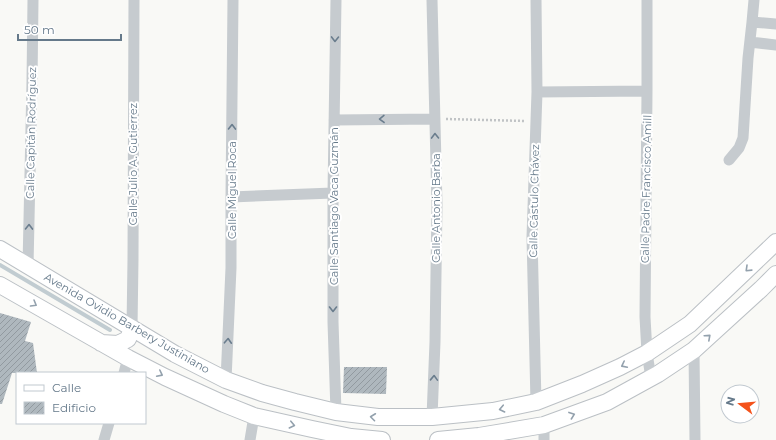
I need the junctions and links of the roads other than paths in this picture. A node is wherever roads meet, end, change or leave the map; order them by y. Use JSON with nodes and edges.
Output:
{"nodes":[{"id":1,"x":33,"y":0,"type":"edge"},
{"id":2,"x":134,"y":0,"type":"edge"},
{"id":3,"x":233,"y":0,"type":"edge"},
{"id":4,"x":336,"y":0,"type":"edge"},
{"id":5,"x":432,"y":0,"type":"edge"},
{"id":6,"x":536,"y":0,"type":"edge"},
{"id":7,"x":647,"y":0,"type":"edge"},
{"id":8,"x":754,"y":0,"type":"edge"},
{"id":9,"x":752,"y":22,"type":"junction"},
{"id":10,"x":776,"y":24,"type":"edge"},
{"id":11,"x":750,"y":42,"type":"junction"},
{"id":12,"x":776,"y":44,"type":"edge"},
{"id":13,"x":647,"y":91,"type":"junction"},
{"id":14,"x":537,"y":92,"type":"junction"},
{"id":15,"x":435,"y":119,"type":"junction"},
{"id":16,"x":334,"y":120,"type":"junction"},
{"id":17,"x":729,"y":160,"type":"dead end"},
{"id":18,"x":333,"y":193,"type":"junction"},
{"id":19,"x":231,"y":197,"type":"junction"},
{"id":20,"x":776,"y":242,"type":"edge"},
{"id":21,"x":0,"y":249,"type":"edge"},
{"id":22,"x":28,"y":266,"type":"junction"},
{"id":23,"x":776,"y":274,"type":"edge"},
{"id":24,"x":0,"y":285,"type":"edge"},
{"id":25,"x":132,"y":328,"type":"junction"},
{"id":26,"x":154,"y":342,"type":"junction"},
{"id":27,"x":101,"y":343,"type":"junction"},
{"id":28,"x":694,"y":350,"type":"junction"},
{"id":29,"x":647,"y":353,"type":"junction"},
{"id":30,"x":126,"y":366,"type":"edge"},
{"id":31,"x":651,"y":378,"type":"junction"},
{"id":32,"x":226,"y":380,"type":"junction"},
{"id":33,"x":536,"y":402,"type":"junction"},
{"id":34,"x":336,"y":412,"type":"junction"},
{"id":35,"x":254,"y":416,"type":"junction"},
{"id":36,"x":432,"y":417,"type":"junction"},
{"id":37,"x":109,"y":424,"type":"edge"},
{"id":38,"x":544,"y":433,"type":"edge"},
{"id":39,"x":104,"y":440,"type":"edge"},
{"id":40,"x":250,"y":440,"type":"edge"},
{"id":41,"x":382,"y":440,"type":"edge"},
{"id":42,"x":438,"y":440,"type":"edge"},
{"id":43,"x":695,"y":440,"type":"edge"}],
"edges":[{"from":22,"to":1,"type":"street","name":"Calle Capitán Rodríguez","one_way":true},
{"from":2,"to":25,"type":"street","name":"Calle Julio A. Gutierrez"},
{"from":19,"to":3,"type":"street","name":"Calle Miguel Roca","one_way":true},
{"from":4,"to":16,"type":"street","name":"Calle Santiago Vaca Guzmán","one_way":true},
{"from":5,"to":15,"type":"street","name":"Calle Antonio Barba"},
{"from":6,"to":14,"type":"street","name":"Calle Cástulo Chávez"},
{"from":7,"to":13,"type":"street","name":"Calle Padre Francisco Amill"},
{"from":8,"to":9,"type":"street"},
{"from":9,"to":10,"type":"street"},
{"from":9,"to":11,"type":"street"},
{"from":11,"to":12,"type":"street"},
{"from":11,"to":17,"type":"street"},
{"from":13,"to":14,"type":"street"},
{"from":13,"to":29,"type":"street","name":"Calle Padre Francisco Amill"},
{"from":14,"to":33,"type":"street","name":"Calle Cástulo Chávez"},
{"from":15,"to":16,"type":"street","one_way":true},
{"from":36,"to":15,"type":"street","name":"Calle Antonio Barba","one_way":true},
{"from":16,"to":18,"type":"street","name":"Calle Santiago Vaca Guzmán"},
{"from":18,"to":19,"type":"street"},
{"from":18,"to":34,"type":"street","name":"Calle Santiago Vaca Guzmán","one_way":true},
{"from":32,"to":19,"type":"street","name":"Calle Miguel Roca","one_way":true},
{"from":20,"to":29,"type":"street","name":"Avenida Ovidio Barbery Justiniano","one_way":true},
{"from":21,"to":22,"type":"street","name":"Avenida Ovidio Barbery Justiniano"},
{"from":22,"to":25,"type":"street","name":"Avenida Ovidio Barbery Justiniano"},
{"from":28,"to":23,"type":"street","one_way":true},
{"from":24,"to":27,"type":"street","one_way":true},
{"from":25,"to":26,"type":"street","name":"Avenida Ovidio Barbery Justiniano"},
{"from":25,"to":27,"type":"street"},
{"from":26,"to":30,"type":"street"},
{"from":26,"to":32,"type":"street","name":"Avenida Ovidio Barbery Justiniano"},
{"from":27,"to":30,"type":"street"},
{"from":28,"to":31,"type":"street"},
{"from":28,"to":43,"type":"street"},
{"from":29,"to":31,"type":"street","name":"Calle Padre Francisco Amill"},
{"from":29,"to":33,"type":"street","name":"Avenida Ovidio Barbery Justiniano","one_way":true},
{"from":30,"to":35,"type":"street","one_way":true},
{"from":38,"to":31,"type":"street","one_way":true},
{"from":32,"to":34,"type":"street","name":"Avenida Ovidio Barbery Justiniano"},
{"from":33,"to":36,"type":"street","name":"Avenida Ovidio Barbery Justiniano","one_way":true},
{"from":36,"to":34,"type":"street","name":"Avenida Ovidio Barbery Justiniano","one_way":true},
{"from":35,"to":40,"type":"street"},
{"from":35,"to":41,"type":"street","one_way":true},
{"from":37,"to":39,"type":"street"},
{"from":38,"to":42,"type":"street"}]}
